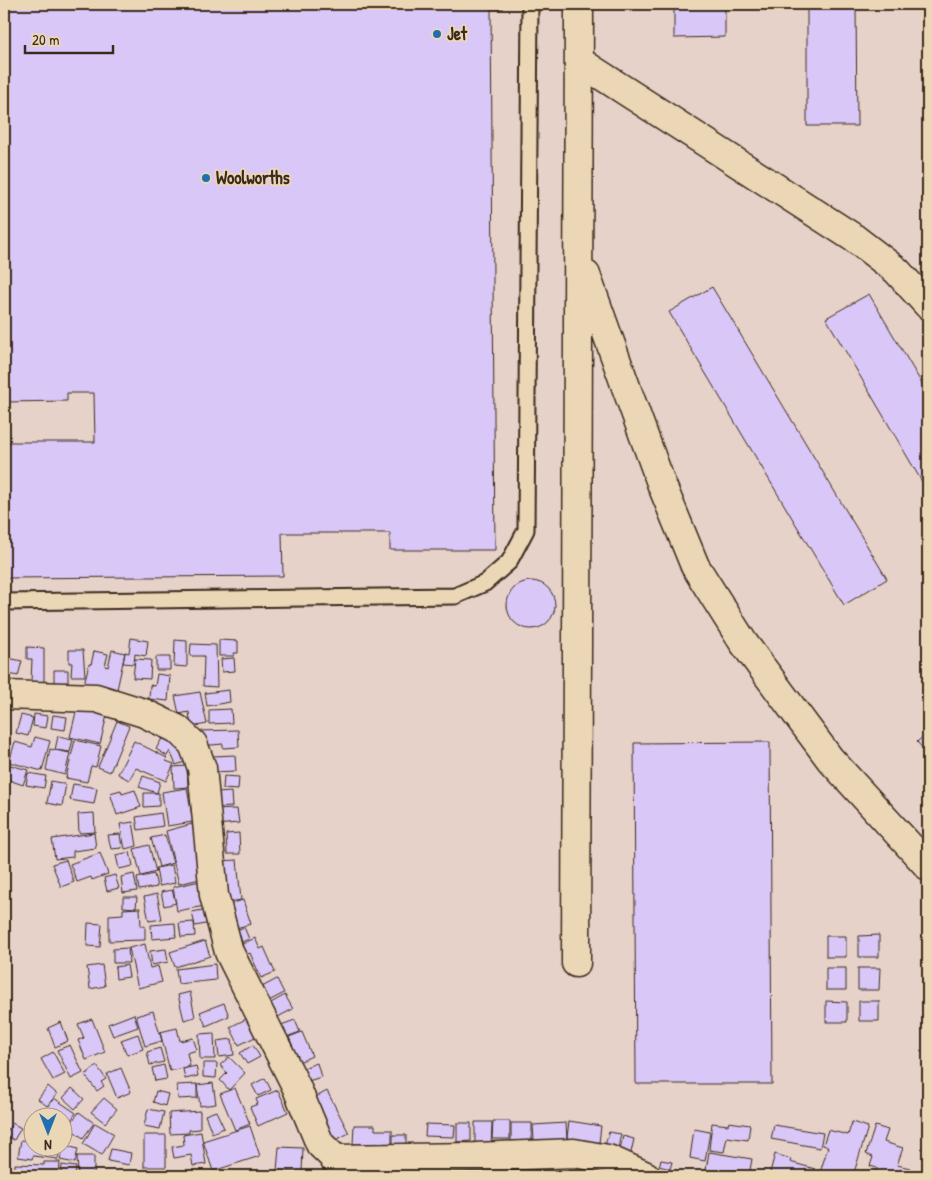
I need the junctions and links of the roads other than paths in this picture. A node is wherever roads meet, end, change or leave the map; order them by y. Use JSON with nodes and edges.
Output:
{"nodes":[{"id":1,"x":530,"y":4,"type":"edge"},
{"id":2,"x":579,"y":4,"type":"edge"},
{"id":3,"x":579,"y":61,"type":"junction"},
{"id":4,"x":579,"y":254,"type":"junction"},
{"id":5,"x":928,"y":305,"type":"edge"},
{"id":6,"x":4,"y":602,"type":"edge"},
{"id":7,"x":4,"y":695,"type":"edge"},
{"id":8,"x":928,"y":866,"type":"edge"},
{"id":9,"x":576,"y":962,"type":"dead end"},
{"id":10,"x":343,"y":1168,"type":"edge"},
{"id":11,"x":646,"y":1176,"type":"edge"}],
"edges":[{"from":1,"to":6,"type":"lane"},
{"from":2,"to":3,"type":"street"},
{"from":3,"to":4,"type":"street"},
{"from":3,"to":5,"type":"street"},
{"from":4,"to":8,"type":"street"},
{"from":4,"to":9,"type":"street"},
{"from":7,"to":10,"type":"street"},
{"from":10,"to":11,"type":"street"}]}
